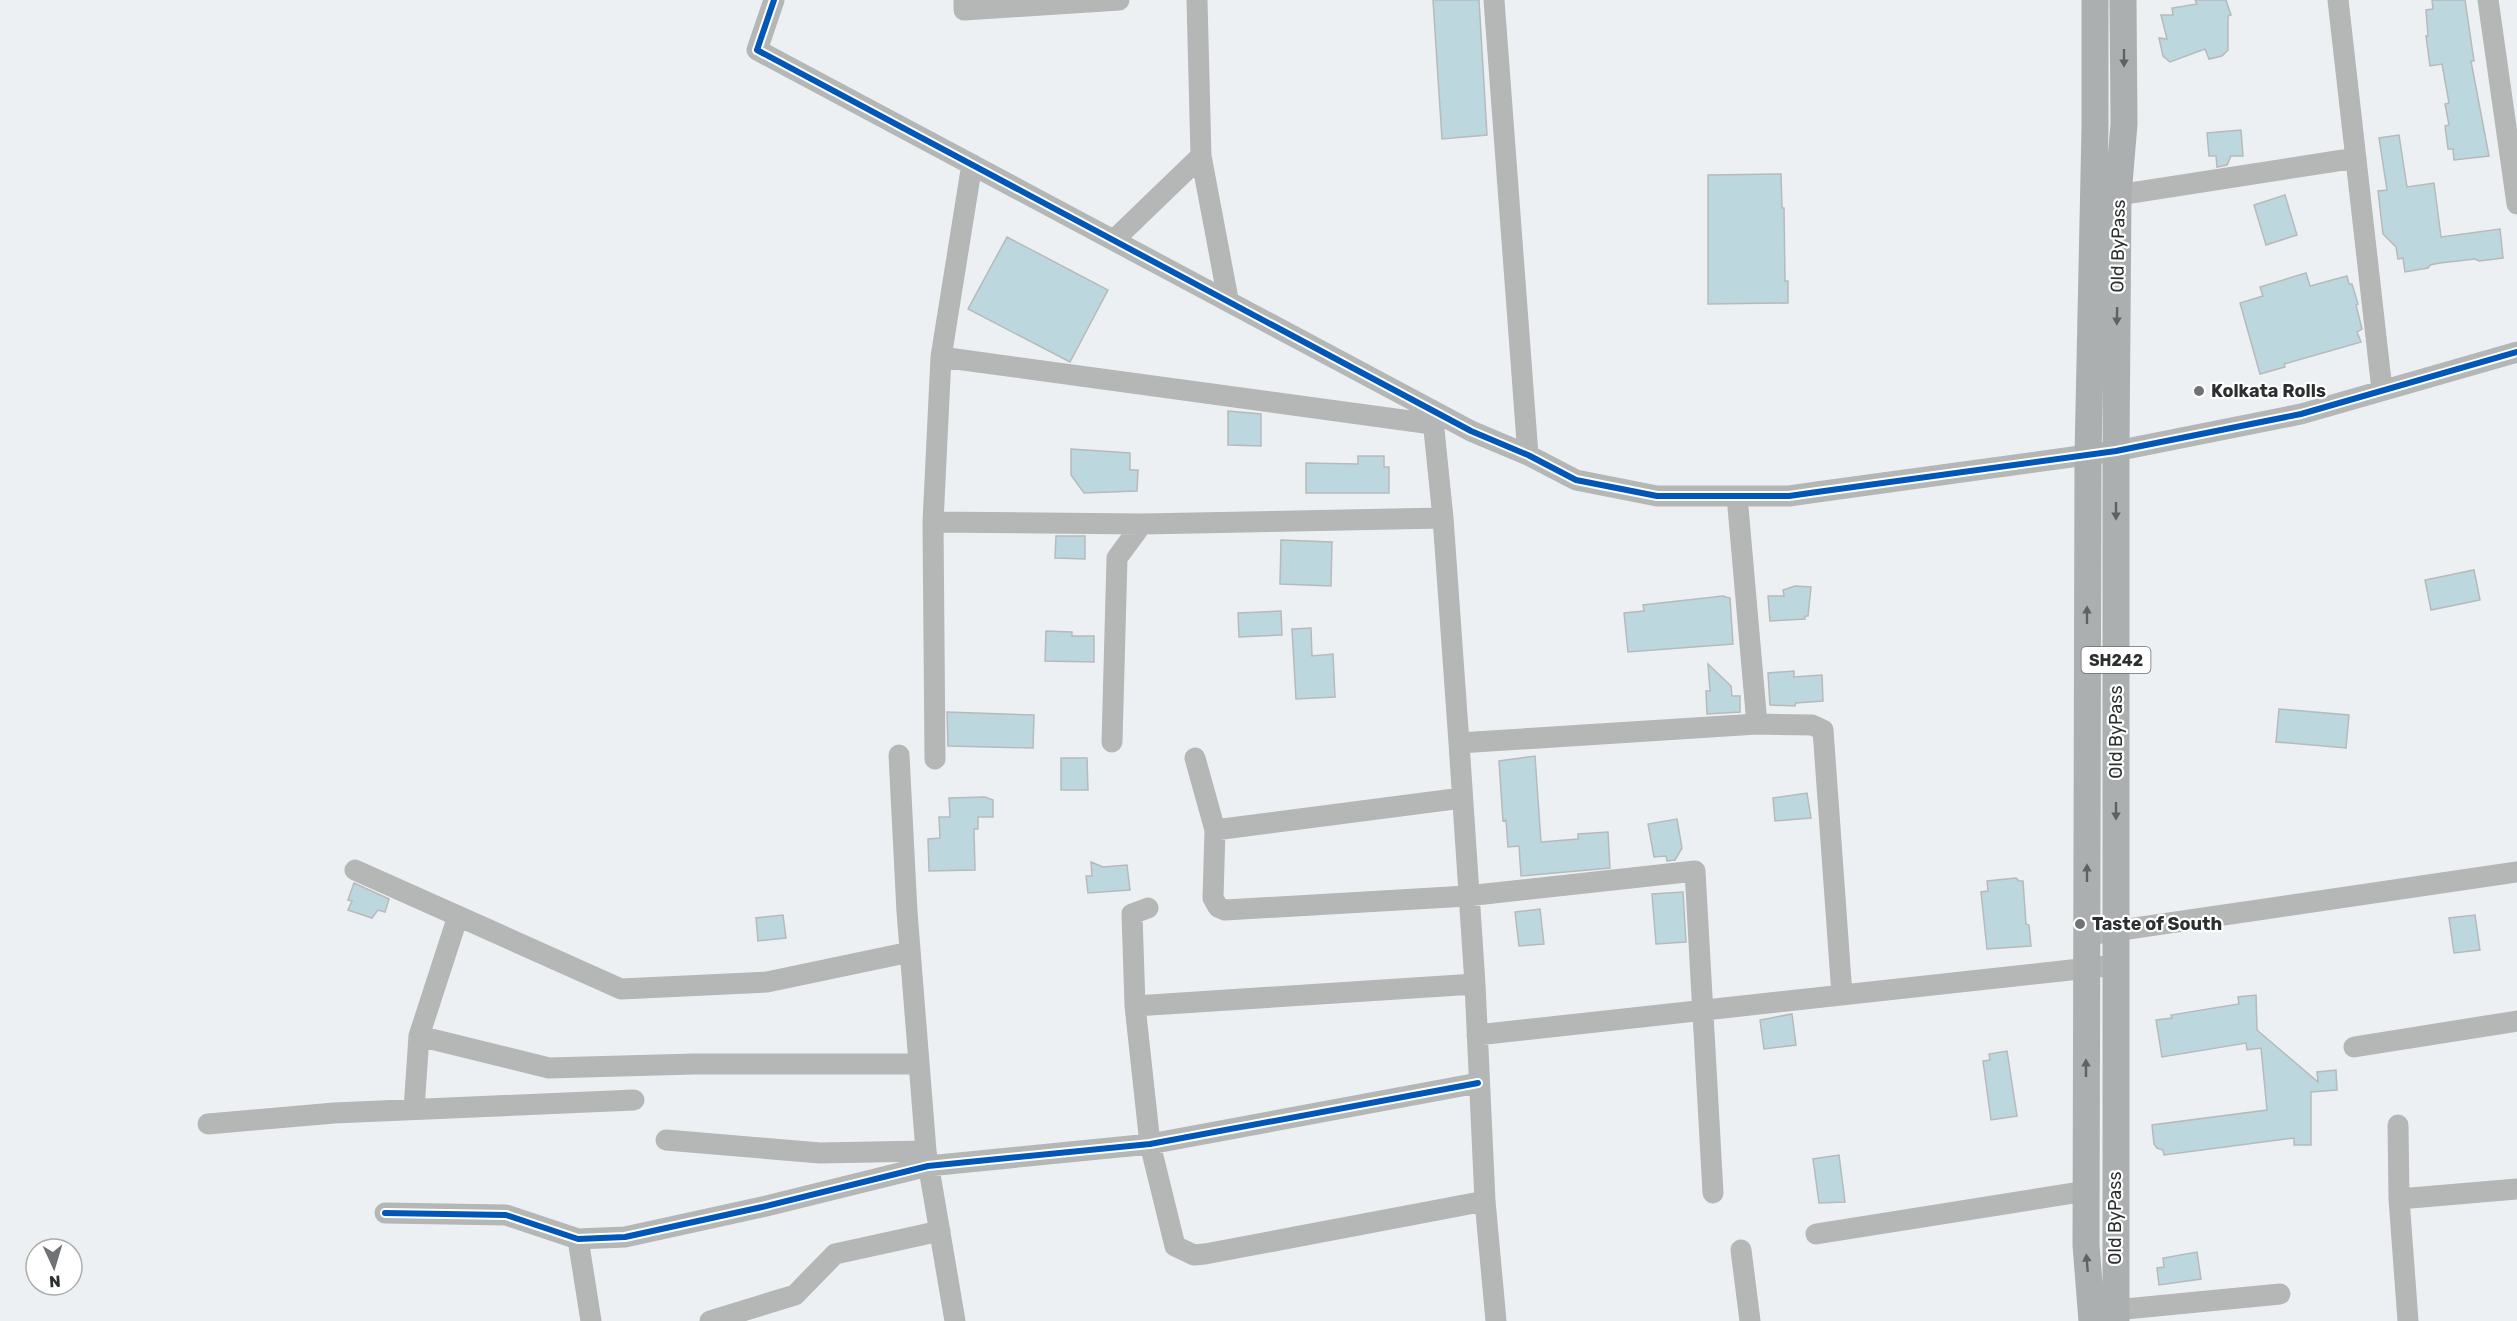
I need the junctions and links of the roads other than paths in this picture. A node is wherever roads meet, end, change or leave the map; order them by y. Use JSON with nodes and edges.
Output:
{"nodes":[{"id":1,"x":774,"y":0,"type":"edge"},
{"id":2,"x":964,"y":0,"type":"edge"},
{"id":3,"x":1119,"y":0,"type":"edge"},
{"id":4,"x":1197,"y":0,"type":"edge"},
{"id":5,"x":1494,"y":0,"type":"edge"},
{"id":6,"x":2095,"y":0,"type":"edge"},
{"id":7,"x":2123,"y":0,"type":"edge"},
{"id":8,"x":2338,"y":0,"type":"edge"},
{"id":9,"x":2488,"y":0,"type":"edge"},
{"id":10,"x":2124,"y":124,"type":"junction"},
{"id":11,"x":2095,"y":128,"type":"junction"},
{"id":12,"x":1201,"y":156,"type":"junction"},
{"id":13,"x":2356,"y":158,"type":"junction"},
{"id":14,"x":972,"y":164,"type":"junction"},
{"id":15,"x":2118,"y":195,"type":"junction"},
{"id":16,"x":2517,"y":204,"type":"edge"},
{"id":17,"x":1115,"y":239,"type":"junction"},
{"id":18,"x":1228,"y":300,"type":"junction"},
{"id":19,"x":2517,"y":352,"type":"edge"},
{"id":20,"x":941,"y":357,"type":"junction"},
{"id":21,"x":2382,"y":390,"type":"junction"},
{"id":22,"x":1432,"y":417,"type":"junction"},
{"id":23,"x":2116,"y":451,"type":"junction"},
{"id":24,"x":1528,"y":455,"type":"junction"},
{"id":25,"x":2088,"y":455,"type":"junction"},
{"id":26,"x":1737,"y":496,"type":"junction"},
{"id":27,"x":1443,"y":518,"type":"junction"},
{"id":28,"x":933,"y":522,"type":"junction"},
{"id":29,"x":1142,"y":524,"type":"junction"},
{"id":30,"x":1757,"y":724,"type":"junction"},
{"id":31,"x":1112,"y":742,"type":"dead end"},
{"id":32,"x":1459,"y":743,"type":"junction"},
{"id":33,"x":899,"y":755,"type":"dead end"},
{"id":34,"x":1195,"y":758,"type":"dead end"},
{"id":35,"x":935,"y":759,"type":"dead end"},
{"id":36,"x":1462,"y":798,"type":"junction"},
{"id":37,"x":1215,"y":830,"type":"junction"},
{"id":38,"x":355,"y":870,"type":"dead end"},
{"id":39,"x":2517,"y":872,"type":"edge"},
{"id":40,"x":1467,"y":896,"type":"junction"},
{"id":41,"x":1148,"y":908,"type":"dead end"},
{"id":42,"x":458,"y":916,"type":"junction"},
{"id":43,"x":2116,"y":932,"type":"junction"},
{"id":44,"x":2086,"y":935,"type":"junction"},
{"id":45,"x":910,"y":952,"type":"junction"},
{"id":46,"x":2116,"y":965,"type":"junction"},
{"id":47,"x":2086,"y":967,"type":"junction"},
{"id":48,"x":1475,"y":984,"type":"junction"},
{"id":49,"x":1842,"y":995,"type":"junction"},
{"id":50,"x":1135,"y":1006,"type":"junction"},
{"id":51,"x":1704,"y":1011,"type":"junction"},
{"id":52,"x":2517,"y":1021,"type":"edge"},
{"id":53,"x":1477,"y":1035,"type":"junction"},
{"id":54,"x":419,"y":1036,"type":"junction"},
{"id":55,"x":2354,"y":1047,"type":"dead end"},
{"id":56,"x":918,"y":1064,"type":"junction"},
{"id":57,"x":1478,"y":1083,"type":"junction"},
{"id":58,"x":634,"y":1100,"type":"dead end"},
{"id":59,"x":414,"y":1109,"type":"junction"},
{"id":60,"x":208,"y":1124,"type":"dead end"},
{"id":61,"x":2398,"y":1125,"type":"dead end"},
{"id":62,"x":666,"y":1140,"type":"dead end"},
{"id":63,"x":1150,"y":1144,"type":"junction"},
{"id":64,"x":927,"y":1159,"type":"junction"},
{"id":65,"x":2517,"y":1189,"type":"edge"},
{"id":66,"x":2086,"y":1191,"type":"junction"},
{"id":67,"x":1713,"y":1193,"type":"dead end"},
{"id":68,"x":2399,"y":1199,"type":"junction"},
{"id":69,"x":1485,"y":1201,"type":"junction"},
{"id":70,"x":385,"y":1213,"type":"dead end"},
{"id":71,"x":940,"y":1231,"type":"junction"},
{"id":72,"x":1816,"y":1234,"type":"dead end"},
{"id":73,"x":578,"y":1239,"type":"junction"},
{"id":74,"x":1741,"y":1250,"type":"dead end"},
{"id":75,"x":2280,"y":1294,"type":"dead end"},
{"id":76,"x":2108,"y":1318,"type":"edge"},
{"id":77,"x":591,"y":1321,"type":"edge"},
{"id":78,"x":710,"y":1321,"type":"edge"},
{"id":79,"x":956,"y":1321,"type":"edge"},
{"id":80,"x":1496,"y":1321,"type":"edge"},
{"id":81,"x":1750,"y":1321,"type":"edge"},
{"id":82,"x":2408,"y":1321,"type":"edge"}],
"edges":[{"from":1,"to":14,"type":"street"},
{"from":2,"to":3,"type":"street"},
{"from":4,"to":12,"type":"street"},
{"from":5,"to":24,"type":"street"},
{"from":6,"to":11,"type":"main road"},
{"from":7,"to":10,"type":"main road","name":"Old ByPass","number":"SH242","one_way":true},
{"from":8,"to":13,"type":"street"},
{"from":9,"to":16,"type":"street"},
{"from":10,"to":11,"type":"main road"},
{"from":10,"to":15,"type":"main road","name":"Old ByPass","number":"SH242"},
{"from":11,"to":25,"type":"main road"},
{"from":12,"to":17,"type":"street"},
{"from":12,"to":18,"type":"street"},
{"from":13,"to":15,"type":"street"},
{"from":13,"to":21,"type":"street"},
{"from":14,"to":17,"type":"street"},
{"from":14,"to":20,"type":"street"},
{"from":15,"to":23,"type":"main road","name":"Old ByPass","number":"SH242","one_way":true},
{"from":17,"to":18,"type":"street"},
{"from":18,"to":22,"type":"street"},
{"from":19,"to":21,"type":"street"},
{"from":20,"to":22,"type":"street"},
{"from":20,"to":28,"type":"street"},
{"from":21,"to":23,"type":"street"},
{"from":22,"to":24,"type":"street"},
{"from":22,"to":27,"type":"street"},
{"from":23,"to":25,"type":"street"},
{"from":23,"to":43,"type":"main road","name":"Old ByPass","number":"SH242","one_way":true},
{"from":24,"to":26,"type":"street"},
{"from":25,"to":26,"type":"street"},
{"from":44,"to":25,"type":"main road","one_way":true},
{"from":26,"to":30,"type":"street"},
{"from":27,"to":29,"type":"street"},
{"from":27,"to":32,"type":"street"},
{"from":28,"to":29,"type":"street"},
{"from":28,"to":35,"type":"street"},
{"from":29,"to":31,"type":"street"},
{"from":30,"to":32,"type":"street"},
{"from":30,"to":49,"type":"street"},
{"from":32,"to":36,"type":"street"},
{"from":33,"to":45,"type":"street"},
{"from":34,"to":37,"type":"street"},
{"from":36,"to":37,"type":"street"},
{"from":36,"to":40,"type":"street"},
{"from":37,"to":40,"type":"street"},
{"from":38,"to":42,"type":"street"},
{"from":39,"to":43,"type":"street"},
{"from":40,"to":48,"type":"street"},
{"from":40,"to":51,"type":"street"},
{"from":41,"to":50,"type":"street"},
{"from":42,"to":45,"type":"street"},
{"from":42,"to":54,"type":"street"},
{"from":43,"to":44,"type":"street"},
{"from":43,"to":46,"type":"main road","name":"Old ByPass","number":"SH242"},
{"from":44,"to":47,"type":"main road"},
{"from":45,"to":56,"type":"street"},
{"from":46,"to":47,"type":"street"},
{"from":46,"to":76,"type":"main road","name":"Old ByPass","number":"SH242"},
{"from":47,"to":49,"type":"street"},
{"from":66,"to":47,"type":"main road","one_way":true},
{"from":48,"to":50,"type":"street"},
{"from":48,"to":53,"type":"street"},
{"from":49,"to":51,"type":"street"},
{"from":50,"to":63,"type":"street"},
{"from":51,"to":53,"type":"street"},
{"from":51,"to":67,"type":"street"},
{"from":52,"to":55,"type":"street"},
{"from":53,"to":57,"type":"street"},
{"from":54,"to":56,"type":"street"},
{"from":54,"to":59,"type":"street"},
{"from":56,"to":64,"type":"street"},
{"from":57,"to":63,"type":"street"},
{"from":57,"to":69,"type":"street"},
{"from":58,"to":59,"type":"street"},
{"from":59,"to":60,"type":"street"},
{"from":61,"to":68,"type":"street"},
{"from":62,"to":64,"type":"street"},
{"from":63,"to":64,"type":"street"},
{"from":63,"to":69,"type":"street"},
{"from":64,"to":71,"type":"street"},
{"from":64,"to":73,"type":"street"},
{"from":65,"to":68,"type":"street"},
{"from":66,"to":72,"type":"street"},
{"from":76,"to":66,"type":"main road","one_way":true},
{"from":68,"to":82,"type":"street"},
{"from":69,"to":80,"type":"street"},
{"from":70,"to":73,"type":"street"},
{"from":71,"to":78,"type":"street"},
{"from":71,"to":79,"type":"street"},
{"from":73,"to":77,"type":"street"},
{"from":74,"to":81,"type":"street"},
{"from":75,"to":76,"type":"street"}]}
